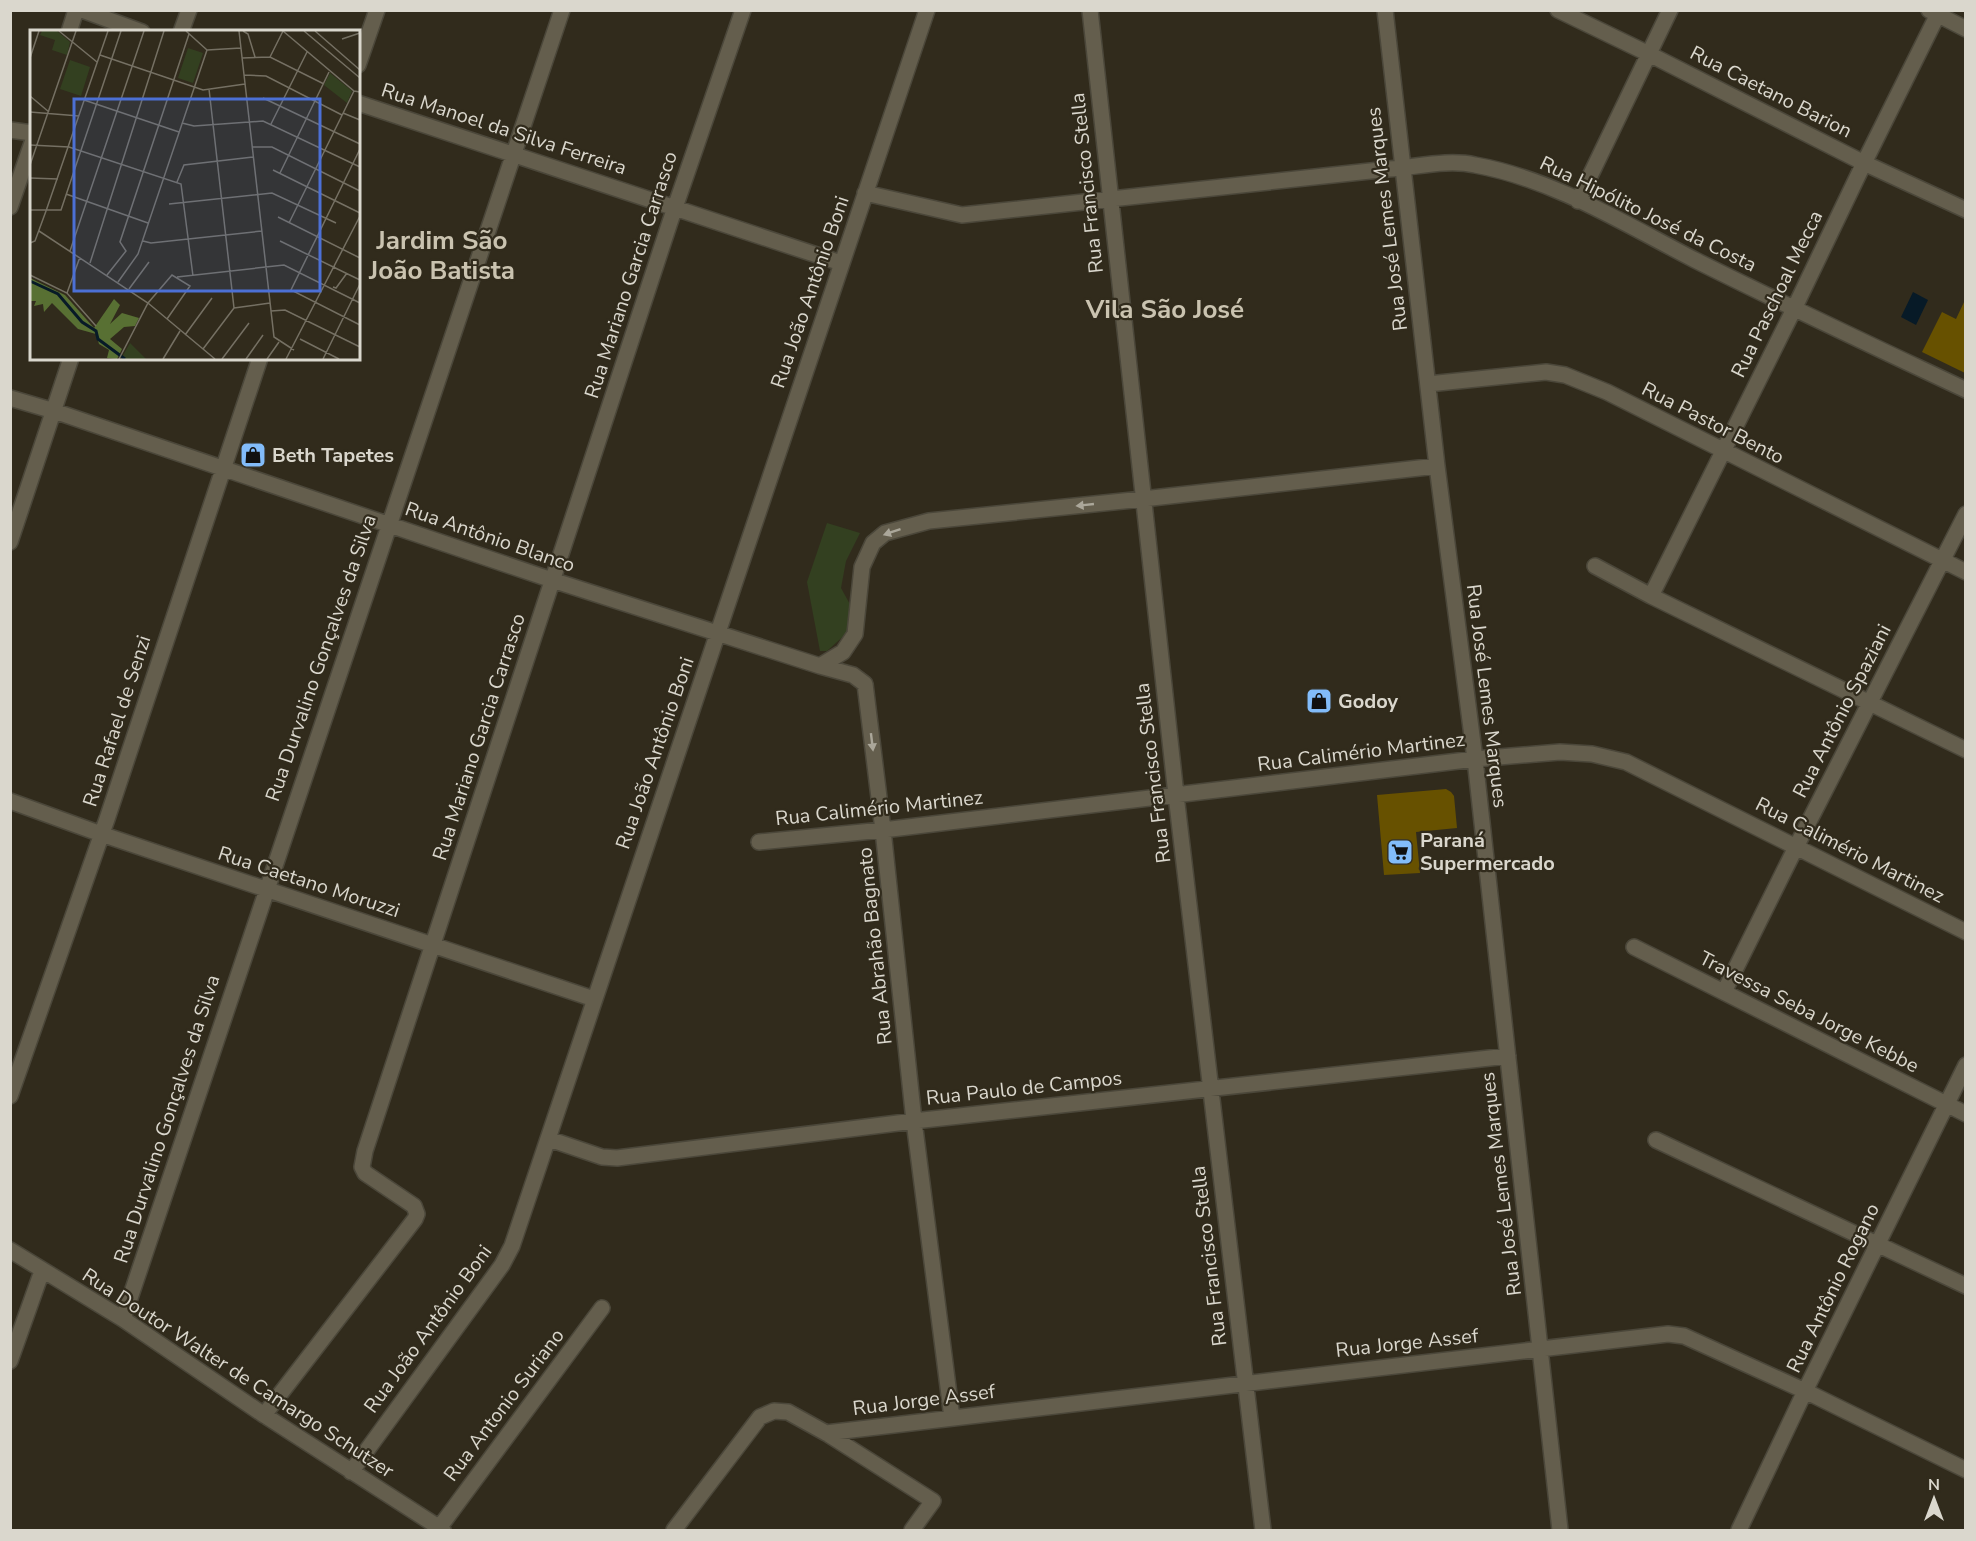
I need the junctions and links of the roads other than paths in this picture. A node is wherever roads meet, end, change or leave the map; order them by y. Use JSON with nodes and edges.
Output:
{"nodes":[{"id":1,"x":76,"y":10,"type":"edge"},
{"id":2,"x":82,"y":10,"type":"edge"},
{"id":3,"x":189,"y":10,"type":"edge"},
{"id":4,"x":377,"y":10,"type":"edge"},
{"id":5,"x":562,"y":10,"type":"edge"},
{"id":6,"x":743,"y":10,"type":"edge"},
{"id":7,"x":927,"y":10,"type":"edge"},
{"id":8,"x":1090,"y":10,"type":"edge"},
{"id":9,"x":1385,"y":10,"type":"edge"},
{"id":10,"x":1558,"y":10,"type":"edge"},
{"id":11,"x":1670,"y":10,"type":"edge"},
{"id":12,"x":1936,"y":12,"type":"edge"},
{"id":13,"x":1965,"y":29,"type":"edge"},
{"id":14,"x":70,"y":30,"type":"edge"},
{"id":15,"x":137,"y":30,"type":"edge"},
{"id":16,"x":182,"y":30,"type":"edge"},
{"id":17,"x":1649,"y":54,"type":"junction"},
{"id":18,"x":360,"y":58,"type":"edge"},
{"id":19,"x":360,"y":104,"type":"edge"},
{"id":20,"x":10,"y":130,"type":"edge"},
{"id":21,"x":30,"y":133,"type":"edge"},
{"id":22,"x":30,"y":149,"type":"edge"},
{"id":23,"x":513,"y":155,"type":"junction"},
{"id":24,"x":1864,"y":163,"type":"junction"},
{"id":25,"x":1402,"y":168,"type":"junction"},
{"id":26,"x":865,"y":192,"type":"junction"},
{"id":27,"x":1110,"y":199,"type":"junction"},
{"id":28,"x":1578,"y":201,"type":"junction"},
{"id":29,"x":10,"y":207,"type":"edge"},
{"id":30,"x":674,"y":208,"type":"junction"},
{"id":31,"x":1965,"y":210,"type":"edge"},
{"id":32,"x":841,"y":263,"type":"junction"},
{"id":33,"x":1794,"y":309,"type":"junction"},
{"id":34,"x":70,"y":360,"type":"edge"},
{"id":35,"x":259,"y":360,"type":"edge"},
{"id":36,"x":1428,"y":384,"type":"junction"},
{"id":37,"x":1965,"y":390,"type":"edge"},
{"id":38,"x":10,"y":398,"type":"edge"},
{"id":39,"x":54,"y":411,"type":"junction"},
{"id":40,"x":1723,"y":452,"type":"junction"},
{"id":41,"x":1437,"y":466,"type":"junction"},
{"id":42,"x":223,"y":469,"type":"junction"},
{"id":43,"x":1143,"y":499,"type":"junction"},
{"id":44,"x":1965,"y":514,"type":"edge"},
{"id":45,"x":388,"y":525,"type":"junction"},
{"id":46,"x":10,"y":542,"type":"edge"},
{"id":47,"x":1942,"y":560,"type":"junction"},
{"id":48,"x":1595,"y":566,"type":"dead end"},
{"id":49,"x":1965,"y":572,"type":"edge"},
{"id":50,"x":552,"y":580,"type":"junction"},
{"id":51,"x":1651,"y":596,"type":"junction"},
{"id":52,"x":718,"y":633,"type":"junction"},
{"id":53,"x":820,"y":666,"type":"junction"},
{"id":54,"x":1870,"y":703,"type":"junction"},
{"id":55,"x":1965,"y":750,"type":"edge"},
{"id":56,"x":1475,"y":759,"type":"junction"},
{"id":57,"x":1176,"y":795,"type":"junction"},
{"id":58,"x":10,"y":801,"type":"edge"},
{"id":59,"x":884,"y":830,"type":"junction"},
{"id":60,"x":101,"y":834,"type":"junction"},
{"id":61,"x":759,"y":842,"type":"dead end"},
{"id":62,"x":1796,"y":847,"type":"junction"},
{"id":63,"x":266,"y":890,"type":"junction"},
{"id":64,"x":1965,"y":932,"type":"edge"},
{"id":65,"x":431,"y":944,"type":"junction"},
{"id":66,"x":1634,"y":947,"type":"dead end"},
{"id":67,"x":1724,"y":992,"type":"junction"},
{"id":68,"x":594,"y":999,"type":"junction"},
{"id":69,"x":1508,"y":1056,"type":"junction"},
{"id":70,"x":1965,"y":1065,"type":"edge"},
{"id":71,"x":1211,"y":1088,"type":"junction"},
{"id":72,"x":10,"y":1096,"type":"edge"},
{"id":73,"x":1946,"y":1105,"type":"junction"},
{"id":74,"x":1965,"y":1114,"type":"edge"},
{"id":75,"x":914,"y":1121,"type":"junction"},
{"id":76,"x":549,"y":1139,"type":"junction"},
{"id":77,"x":1656,"y":1140,"type":"dead end"},
{"id":78,"x":1878,"y":1244,"type":"junction"},
{"id":79,"x":10,"y":1250,"type":"edge"},
{"id":80,"x":42,"y":1270,"type":"junction"},
{"id":81,"x":1965,"y":1286,"type":"edge"},
{"id":82,"x":602,"y":1308,"type":"dead end"},
{"id":83,"x":123,"y":1319,"type":"junction"},
{"id":84,"x":1541,"y":1350,"type":"junction"},
{"id":85,"x":10,"y":1361,"type":"edge"},
{"id":86,"x":1245,"y":1382,"type":"junction"},
{"id":87,"x":1805,"y":1391,"type":"junction"},
{"id":88,"x":264,"y":1415,"type":"junction"},
{"id":89,"x":952,"y":1418,"type":"junction"},
{"id":90,"x":826,"y":1433,"type":"junction"},
{"id":91,"x":1965,"y":1470,"type":"edge"},
{"id":92,"x":351,"y":1472,"type":"junction"},
{"id":93,"x":441,"y":1529,"type":"edge"},
{"id":94,"x":674,"y":1530,"type":"edge"},
{"id":95,"x":912,"y":1530,"type":"edge"},
{"id":96,"x":1263,"y":1530,"type":"edge"},
{"id":97,"x":1560,"y":1530,"type":"edge"},
{"id":98,"x":1739,"y":1530,"type":"edge"}],
"edges":[{"from":1,"to":14,"type":"street"},
{"from":2,"to":15,"type":"street"},
{"from":3,"to":16,"type":"street"},
{"from":4,"to":18,"type":"street"},
{"from":5,"to":23,"type":"street","name":"Rua Durvalino Gonçalves da Silva"},
{"from":6,"to":30,"type":"street","name":"Rua Mariano Garcia Carrasco"},
{"from":7,"to":26,"type":"street","name":"Rua João Antônio Boni"},
{"from":8,"to":27,"type":"street","name":"Rua Francisco Stella"},
{"from":9,"to":25,"type":"street","name":"Rua José Lemes Marques"},
{"from":10,"to":17,"type":"street","name":"Rua Caetano Barion"},
{"from":11,"to":17,"type":"street"},
{"from":12,"to":13,"type":"street"},
{"from":12,"to":24,"type":"street","name":"Rua Paschoal Mecca"},
{"from":17,"to":24,"type":"street","name":"Rua Caetano Barion"},
{"from":17,"to":28,"type":"street"},
{"from":19,"to":23,"type":"street","name":"Rua Manoel da Silva Ferreira"},
{"from":20,"to":21,"type":"street"},
{"from":22,"to":29,"type":"street"},
{"from":23,"to":30,"type":"street","name":"Rua Manoel da Silva Ferreira"},
{"from":23,"to":45,"type":"street","name":"Rua Durvalino Gonçalves da Silva"},
{"from":24,"to":31,"type":"street","name":"Rua Caetano Barion"},
{"from":24,"to":33,"type":"street","name":"Rua Paschoal Mecca"},
{"from":25,"to":27,"type":"street","name":"Rua Hipólito José da Costa"},
{"from":25,"to":28,"type":"street","name":"Rua Hipólito José da Costa"},
{"from":25,"to":36,"type":"street","name":"Rua José Lemes Marques"},
{"from":26,"to":27,"type":"street","name":"Rua Hipólito José da Costa"},
{"from":26,"to":32,"type":"street","name":"Rua João Antônio Boni"},
{"from":27,"to":43,"type":"street","name":"Rua Francisco Stella"},
{"from":28,"to":33,"type":"street","name":"Rua Hipólito José da Costa"},
{"from":30,"to":32,"type":"street","name":"Rua Manoel da Silva Ferreira"},
{"from":30,"to":50,"type":"street","name":"Rua Mariano Garcia Carrasco"},
{"from":32,"to":52,"type":"street","name":"Rua João Antônio Boni"},
{"from":33,"to":37,"type":"street","name":"Rua Hipólito José da Costa"},
{"from":33,"to":40,"type":"street","name":"Rua Paschoal Mecca"},
{"from":34,"to":39,"type":"street"},
{"from":35,"to":42,"type":"street","name":"Rua Rafael de Senzi"},
{"from":36,"to":40,"type":"street","name":"Rua Pastor Bento"},
{"from":36,"to":41,"type":"street","name":"Rua José Lemes Marques"},
{"from":38,"to":39,"type":"street","name":"Rua Antônio Blanco"},
{"from":39,"to":42,"type":"street","name":"Rua Antônio Blanco"},
{"from":39,"to":46,"type":"street"},
{"from":40,"to":47,"type":"street","name":"Rua Pastor Bento"},
{"from":40,"to":51,"type":"street","name":"Rua Paschoal Mecca"},
{"from":41,"to":43,"type":"street"},
{"from":41,"to":56,"type":"street","name":"Rua José Lemes Marques"},
{"from":42,"to":45,"type":"street","name":"Rua Antônio Blanco"},
{"from":42,"to":60,"type":"street","name":"Rua Rafael de Senzi"},
{"from":43,"to":53,"type":"street","one_way":true},
{"from":43,"to":57,"type":"street","name":"Rua Francisco Stella"},
{"from":44,"to":47,"type":"street","name":"Rua Antônio Spaziani"},
{"from":45,"to":50,"type":"street","name":"Rua Antônio Blanco"},
{"from":45,"to":63,"type":"street","name":"Rua Durvalino Gonçalves da Silva"},
{"from":47,"to":49,"type":"street","name":"Rua Pastor Bento"},
{"from":47,"to":54,"type":"street","name":"Rua Antônio Spaziani"},
{"from":48,"to":51,"type":"street"},
{"from":50,"to":52,"type":"street","name":"Rua Antônio Blanco"},
{"from":50,"to":65,"type":"street","name":"Rua Mariano Garcia Carrasco"},
{"from":51,"to":54,"type":"street"},
{"from":52,"to":53,"type":"street","name":"Rua Antônio Blanco"},
{"from":52,"to":68,"type":"street","name":"Rua João Antônio Boni"},
{"from":53,"to":59,"type":"street","name":"Rua Abrahão Bagnato","one_way":true},
{"from":54,"to":55,"type":"street"},
{"from":54,"to":62,"type":"street","name":"Rua Antônio Spaziani"},
{"from":56,"to":57,"type":"street","name":"Rua Calimério Martinez"},
{"from":56,"to":62,"type":"street","name":"Rua Calimério Martinez"},
{"from":56,"to":69,"type":"street","name":"Rua José Lemes Marques"},
{"from":57,"to":59,"type":"street","name":"Rua Calimério Martinez"},
{"from":57,"to":71,"type":"street","name":"Rua Francisco Stella"},
{"from":58,"to":60,"type":"street","name":"Rua Caetano Moruzzi"},
{"from":59,"to":61,"type":"street","name":"Rua Calimério Martinez"},
{"from":59,"to":75,"type":"street","name":"Rua Abrahão Bagnato"},
{"from":60,"to":63,"type":"street","name":"Rua Caetano Moruzzi"},
{"from":60,"to":72,"type":"street","name":"Rua Rafael de Senzi"},
{"from":62,"to":64,"type":"street","name":"Rua Calimério Martinez"},
{"from":62,"to":67,"type":"street","name":"Rua Antônio Spaziani"},
{"from":63,"to":65,"type":"street","name":"Rua Caetano Moruzzi"},
{"from":63,"to":83,"type":"street","name":"Rua Durvalino Gonçalves da Silva"},
{"from":65,"to":68,"type":"street","name":"Rua Caetano Moruzzi"},
{"from":65,"to":88,"type":"street","name":"Rua Mariano Garcia Carrasco"},
{"from":66,"to":67,"type":"street","name":"Travessa Seba Jorge Kebbe"},
{"from":67,"to":73,"type":"street","name":"Travessa Seba Jorge Kebbe"},
{"from":68,"to":76,"type":"street","name":"Rua João Antônio Boni"},
{"from":69,"to":71,"type":"street","name":"Rua Paulo de Campos"},
{"from":69,"to":84,"type":"street","name":"Rua José Lemes Marques"},
{"from":70,"to":73,"type":"street","name":"Rua Antônio Rogano"},
{"from":71,"to":75,"type":"street","name":"Rua Paulo de Campos"},
{"from":71,"to":86,"type":"street","name":"Rua Francisco Stella"},
{"from":73,"to":74,"type":"street","name":"Travessa Seba Jorge Kebbe"},
{"from":73,"to":78,"type":"street","name":"Rua Antônio Rogano"},
{"from":75,"to":76,"type":"street","name":"Rua Paulo de Campos"},
{"from":75,"to":89,"type":"street","name":"Rua Abrahão Bagnato"},
{"from":76,"to":92,"type":"street","name":"Rua João Antônio Boni"},
{"from":77,"to":78,"type":"street"},
{"from":78,"to":81,"type":"street"},
{"from":78,"to":87,"type":"street","name":"Rua Antônio Rogano"},
{"from":79,"to":80,"type":"street","name":"Rua Doutor Walter de Camargo Schutzer"},
{"from":80,"to":83,"type":"street","name":"Rua Doutor Walter de Camargo Schutzer"},
{"from":80,"to":85,"type":"street"},
{"from":82,"to":93,"type":"street","name":"Rua Antonio Suriano"},
{"from":83,"to":88,"type":"street","name":"Rua Doutor Walter de Camargo Schutzer"},
{"from":84,"to":86,"type":"street","name":"Rua Jorge Assef"},
{"from":84,"to":87,"type":"street","name":"Rua Jorge Assef"},
{"from":84,"to":97,"type":"street","name":"Rua José Lemes Marques"},
{"from":86,"to":89,"type":"street","name":"Rua Jorge Assef"},
{"from":86,"to":96,"type":"street","name":"Rua Francisco Stella"},
{"from":87,"to":91,"type":"street","name":"Rua Jorge Assef"},
{"from":87,"to":98,"type":"street","name":"Rua Antônio Rogano"},
{"from":88,"to":92,"type":"street","name":"Rua Doutor Walter de Camargo Schutzer"},
{"from":89,"to":90,"type":"street","name":"Rua Jorge Assef"},
{"from":90,"to":94,"type":"street"},
{"from":90,"to":95,"type":"street"},
{"from":92,"to":93,"type":"street","name":"Rua Doutor Walter de Camargo Schutzer"}]}
